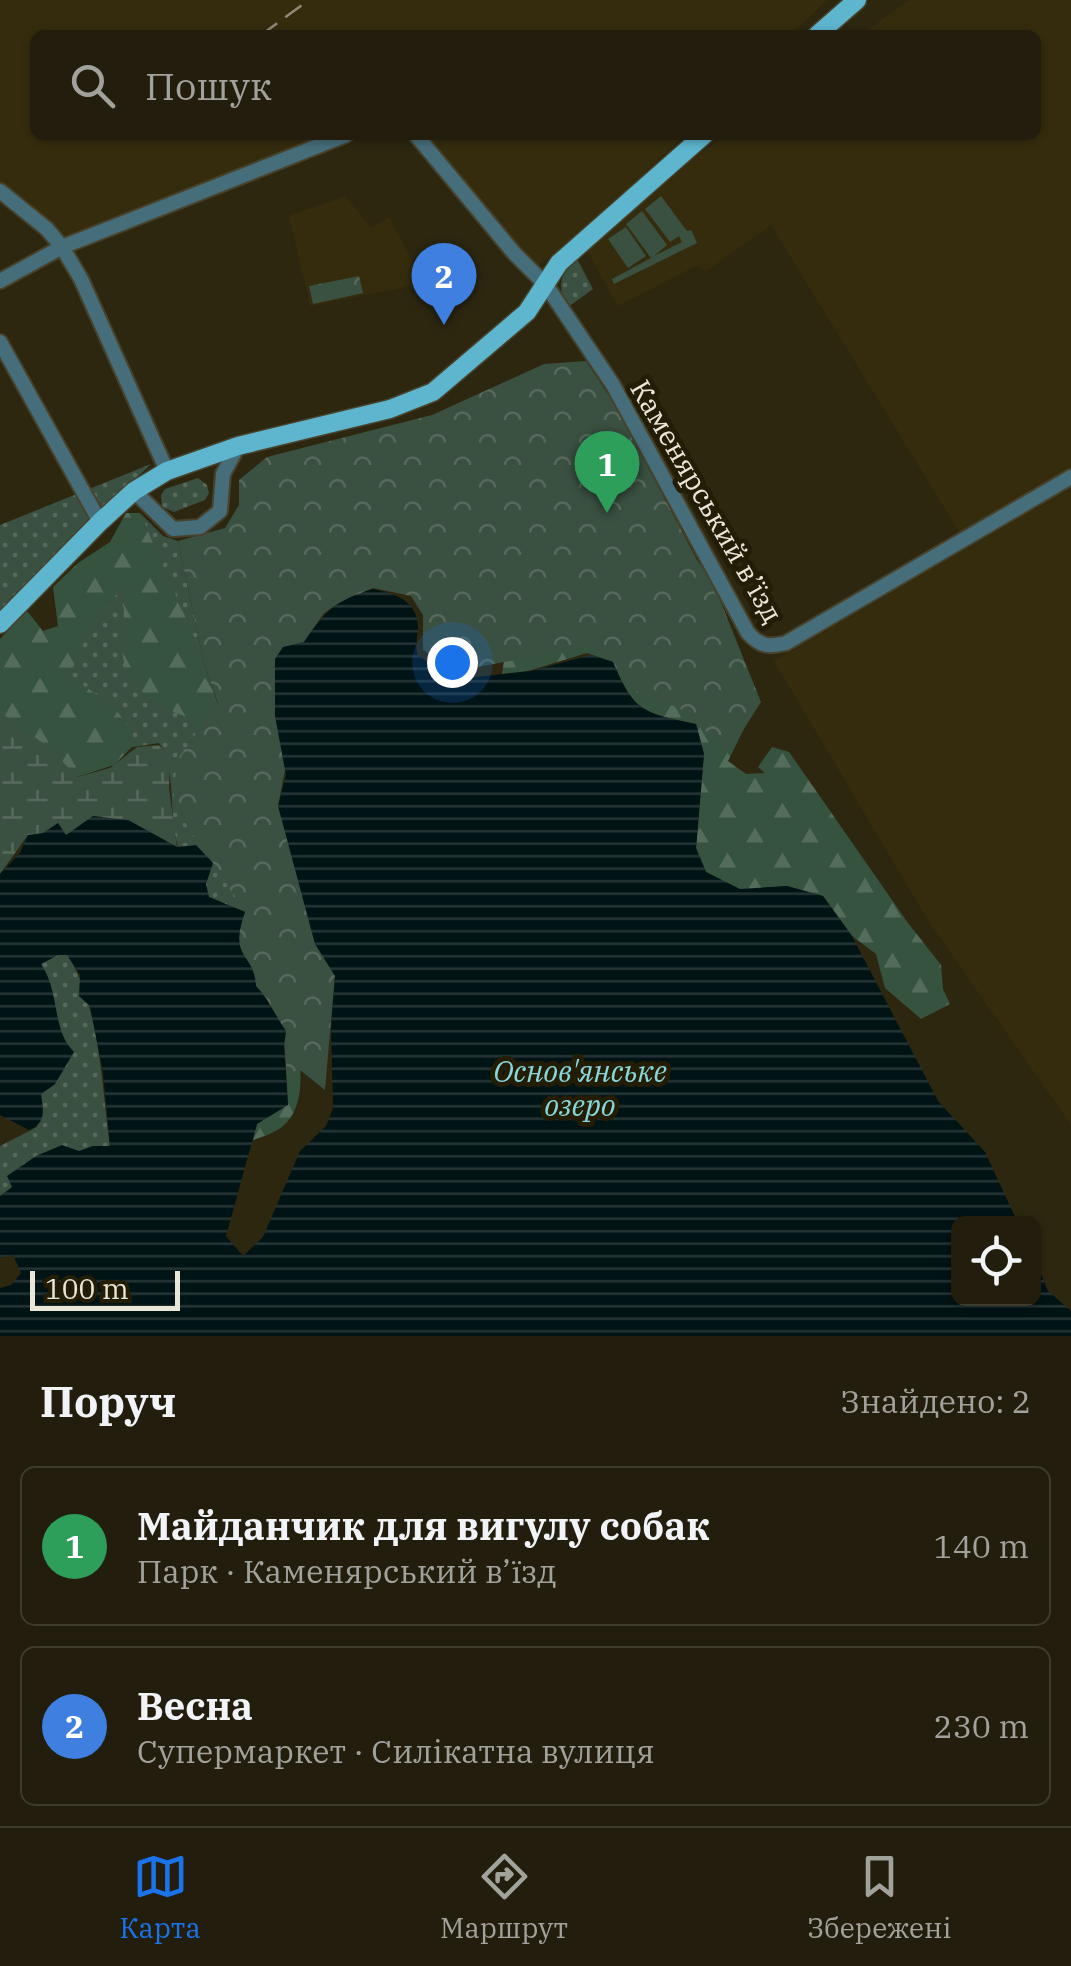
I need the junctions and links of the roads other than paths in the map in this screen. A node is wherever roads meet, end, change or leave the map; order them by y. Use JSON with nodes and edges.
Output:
{"nodes":[{"id":1,"x":857,"y":0,"type":"edge"},
{"id":2,"x":822,"y":30,"type":"edge"},
{"id":3,"x":333,"y":140,"type":"edge"},
{"id":4,"x":420,"y":140,"type":"edge"},
{"id":5,"x":698,"y":140,"type":"edge"},
{"id":6,"x":0,"y":191,"type":"edge"},
{"id":7,"x":62,"y":247,"type":"junction"},
{"id":8,"x":0,"y":281,"type":"edge"},
{"id":9,"x":546,"y":286,"type":"junction"},
{"id":10,"x":0,"y":342,"type":"edge"},
{"id":11,"x":238,"y":446,"type":"junction"},
{"id":12,"x":168,"y":471,"type":"junction"},
{"id":13,"x":1071,"y":478,"type":"edge"},
{"id":14,"x":134,"y":490,"type":"junction"},
{"id":15,"x":100,"y":522,"type":"junction"},
{"id":16,"x":0,"y":624,"type":"edge"}],
"edges":[{"from":1,"to":2,"type":"main road"},
{"from":3,"to":7,"type":"street"},
{"from":4,"to":9,"type":"street"},
{"from":5,"to":9,"type":"main road"},
{"from":6,"to":7,"type":"street"},
{"from":7,"to":8,"type":"street"},
{"from":7,"to":12,"type":"street"},
{"from":9,"to":11,"type":"main road"},
{"from":9,"to":13,"type":"street","name":"Каменярський в’їзд"},
{"from":10,"to":15,"type":"street"},
{"from":11,"to":12,"type":"main road"},
{"from":11,"to":14,"type":"street"},
{"from":12,"to":14,"type":"main road"},
{"from":14,"to":15,"type":"main road"},
{"from":15,"to":16,"type":"main road"}]}
